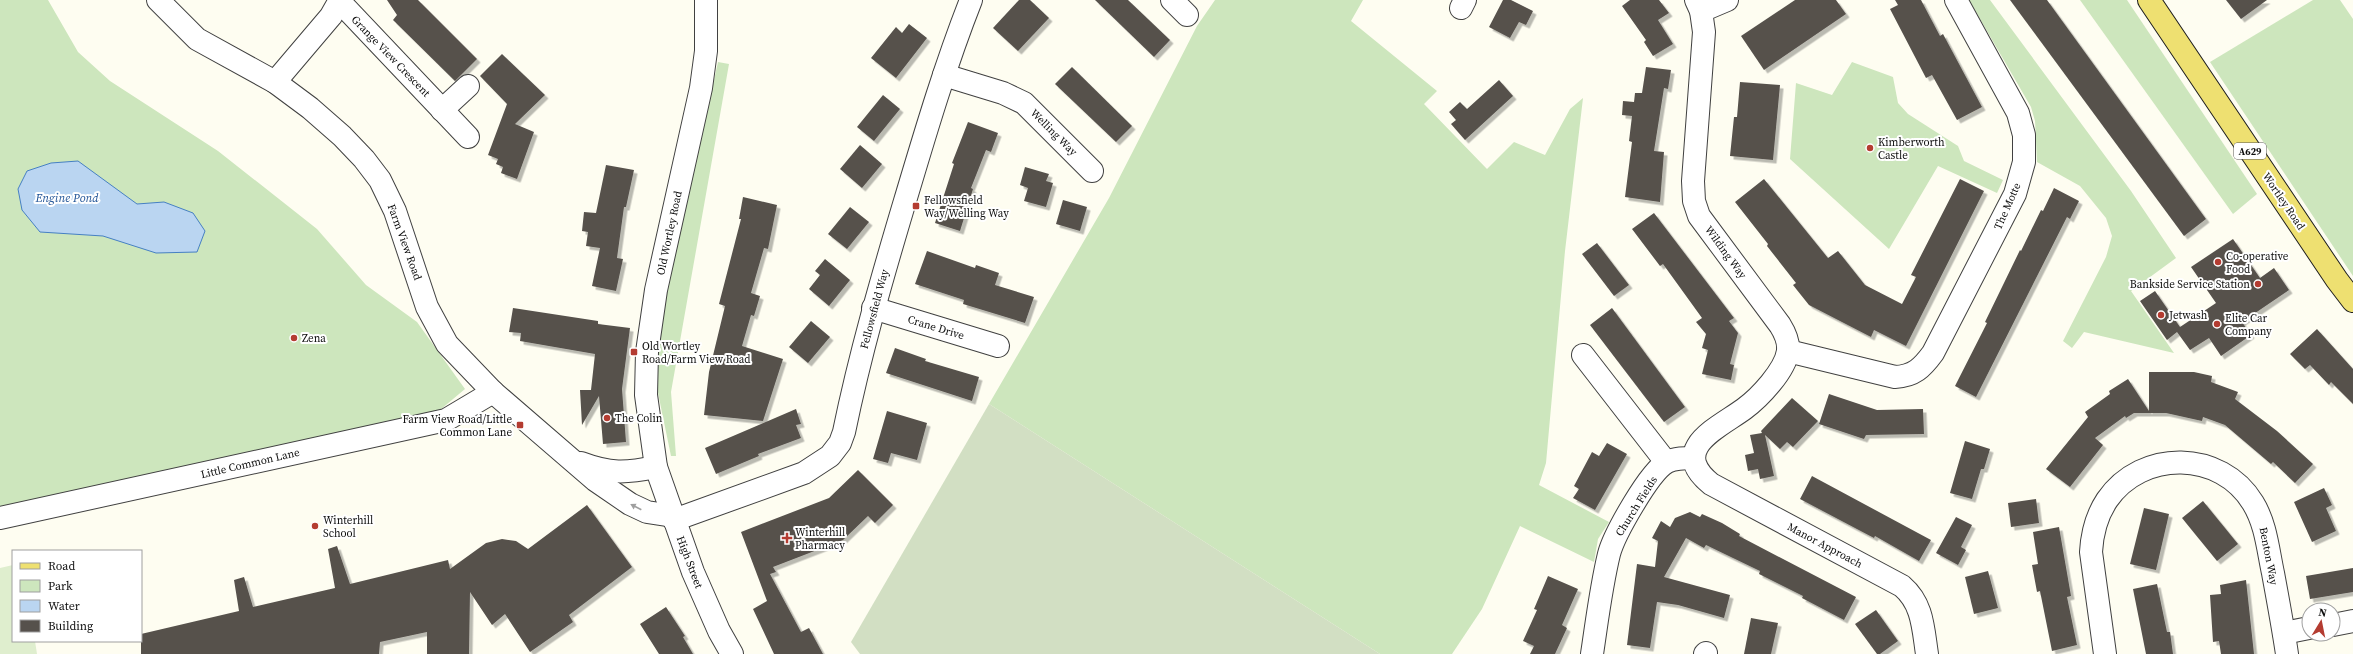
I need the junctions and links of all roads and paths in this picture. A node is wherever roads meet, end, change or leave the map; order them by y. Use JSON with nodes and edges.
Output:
{"nodes":[{"id":1,"x":158,"y":0,"type":"edge"},
{"id":2,"x":706,"y":0,"type":"edge"},
{"id":3,"x":971,"y":0,"type":"edge"},
{"id":4,"x":1172,"y":0,"type":"edge"},
{"id":5,"x":1727,"y":0,"type":"edge"},
{"id":6,"x":1956,"y":0,"type":"edge"},
{"id":7,"x":2149,"y":0,"type":"edge"},
{"id":8,"x":340,"y":1,"type":"edge"},
{"id":9,"x":1699,"y":6,"type":"edge"},
{"id":10,"x":1187,"y":15,"type":"dead end"},
{"id":11,"x":944,"y":75,"type":"junction"},
{"id":12,"x":275,"y":82,"type":"junction"},
{"id":13,"x":468,"y":86,"type":"dead end"},
{"id":14,"x":442,"y":110,"type":"junction"},
{"id":15,"x":468,"y":137,"type":"dead end"},
{"id":16,"x":1092,"y":171,"type":"dead end"},
{"id":17,"x":2353,"y":300,"type":"edge"},
{"id":18,"x":873,"y":308,"type":"junction"},
{"id":19,"x":998,"y":346,"type":"dead end"},
{"id":20,"x":1788,"y":351,"type":"junction"},
{"id":21,"x":1583,"y":355,"type":"dead end"},
{"id":22,"x":493,"y":392,"type":"junction"},
{"id":23,"x":1694,"y":458,"type":"junction"},
{"id":24,"x":575,"y":461,"type":"junction"},
{"id":25,"x":1666,"y":462,"type":"junction"},
{"id":26,"x":656,"y":467,"type":"junction"},
{"id":27,"x":0,"y":518,"type":"edge"},
{"id":28,"x":674,"y":518,"type":"junction"},
{"id":29,"x":2353,"y":621,"type":"edge"},
{"id":30,"x":2341,"y":623,"type":"edge"},
{"id":31,"x":2301,"y":629,"type":"edge"},
{"id":32,"x":2284,"y":632,"type":"junction"},
{"id":33,"x":732,"y":654,"type":"edge"},
{"id":34,"x":1593,"y":654,"type":"edge"},
{"id":35,"x":1927,"y":654,"type":"edge"},
{"id":36,"x":2105,"y":654,"type":"edge"},
{"id":37,"x":2287,"y":654,"type":"edge"}],
"edges":[{"from":1,"to":12,"type":"street","name":"Farm View Road"},
{"from":2,"to":26,"type":"street","name":"Old Wortley Road"},
{"from":3,"to":11,"type":"street","name":"Fellowsfield Way"},
{"from":4,"to":10,"type":"street"},
{"from":5,"to":9,"type":"street"},
{"from":6,"to":20,"type":"street","name":"The Motte"},
{"from":7,"to":17,"type":"main road","name":"Wortley Road","number":"A629"},
{"from":8,"to":12,"type":"street","name":"Grange View Crescent"},
{"from":8,"to":14,"type":"street","name":"Grange View Crescent"},
{"from":9,"to":20,"type":"street","name":"Wilding Way"},
{"from":11,"to":16,"type":"street","name":"Welling Way"},
{"from":11,"to":18,"type":"street","name":"Fellowsfield Way"},
{"from":12,"to":22,"type":"street","name":"Farm View Road"},
{"from":13,"to":14,"type":"street"},
{"from":14,"to":15,"type":"street","name":"Grange View Crescent"},
{"from":18,"to":19,"type":"street","name":"Crane Drive"},
{"from":18,"to":28,"type":"street","name":"Fellowsfield Way"},
{"from":20,"to":23,"type":"street"},
{"from":21,"to":25,"type":"street"},
{"from":22,"to":24,"type":"street","name":"Farm View Road"},
{"from":22,"to":27,"type":"street","name":"Little Common Lane"},
{"from":23,"to":25,"type":"street"},
{"from":23,"to":35,"type":"street","name":"Manor Approach"},
{"from":24,"to":26,"type":"street","name":"Farm View Road"},
{"from":28,"to":24,"type":"street","name":"Farm View Road","one_way":true},
{"from":25,"to":34,"type":"street","name":"Church Fields"},
{"from":26,"to":28,"type":"street","name":"High Street"},
{"from":28,"to":33,"type":"street","name":"High Street"},
{"from":29,"to":30,"type":"street"},
{"from":31,"to":32,"type":"street"},
{"from":32,"to":36,"type":"street","name":"Benton Way"},
{"from":32,"to":37,"type":"street","name":"Benton Way"}]}
